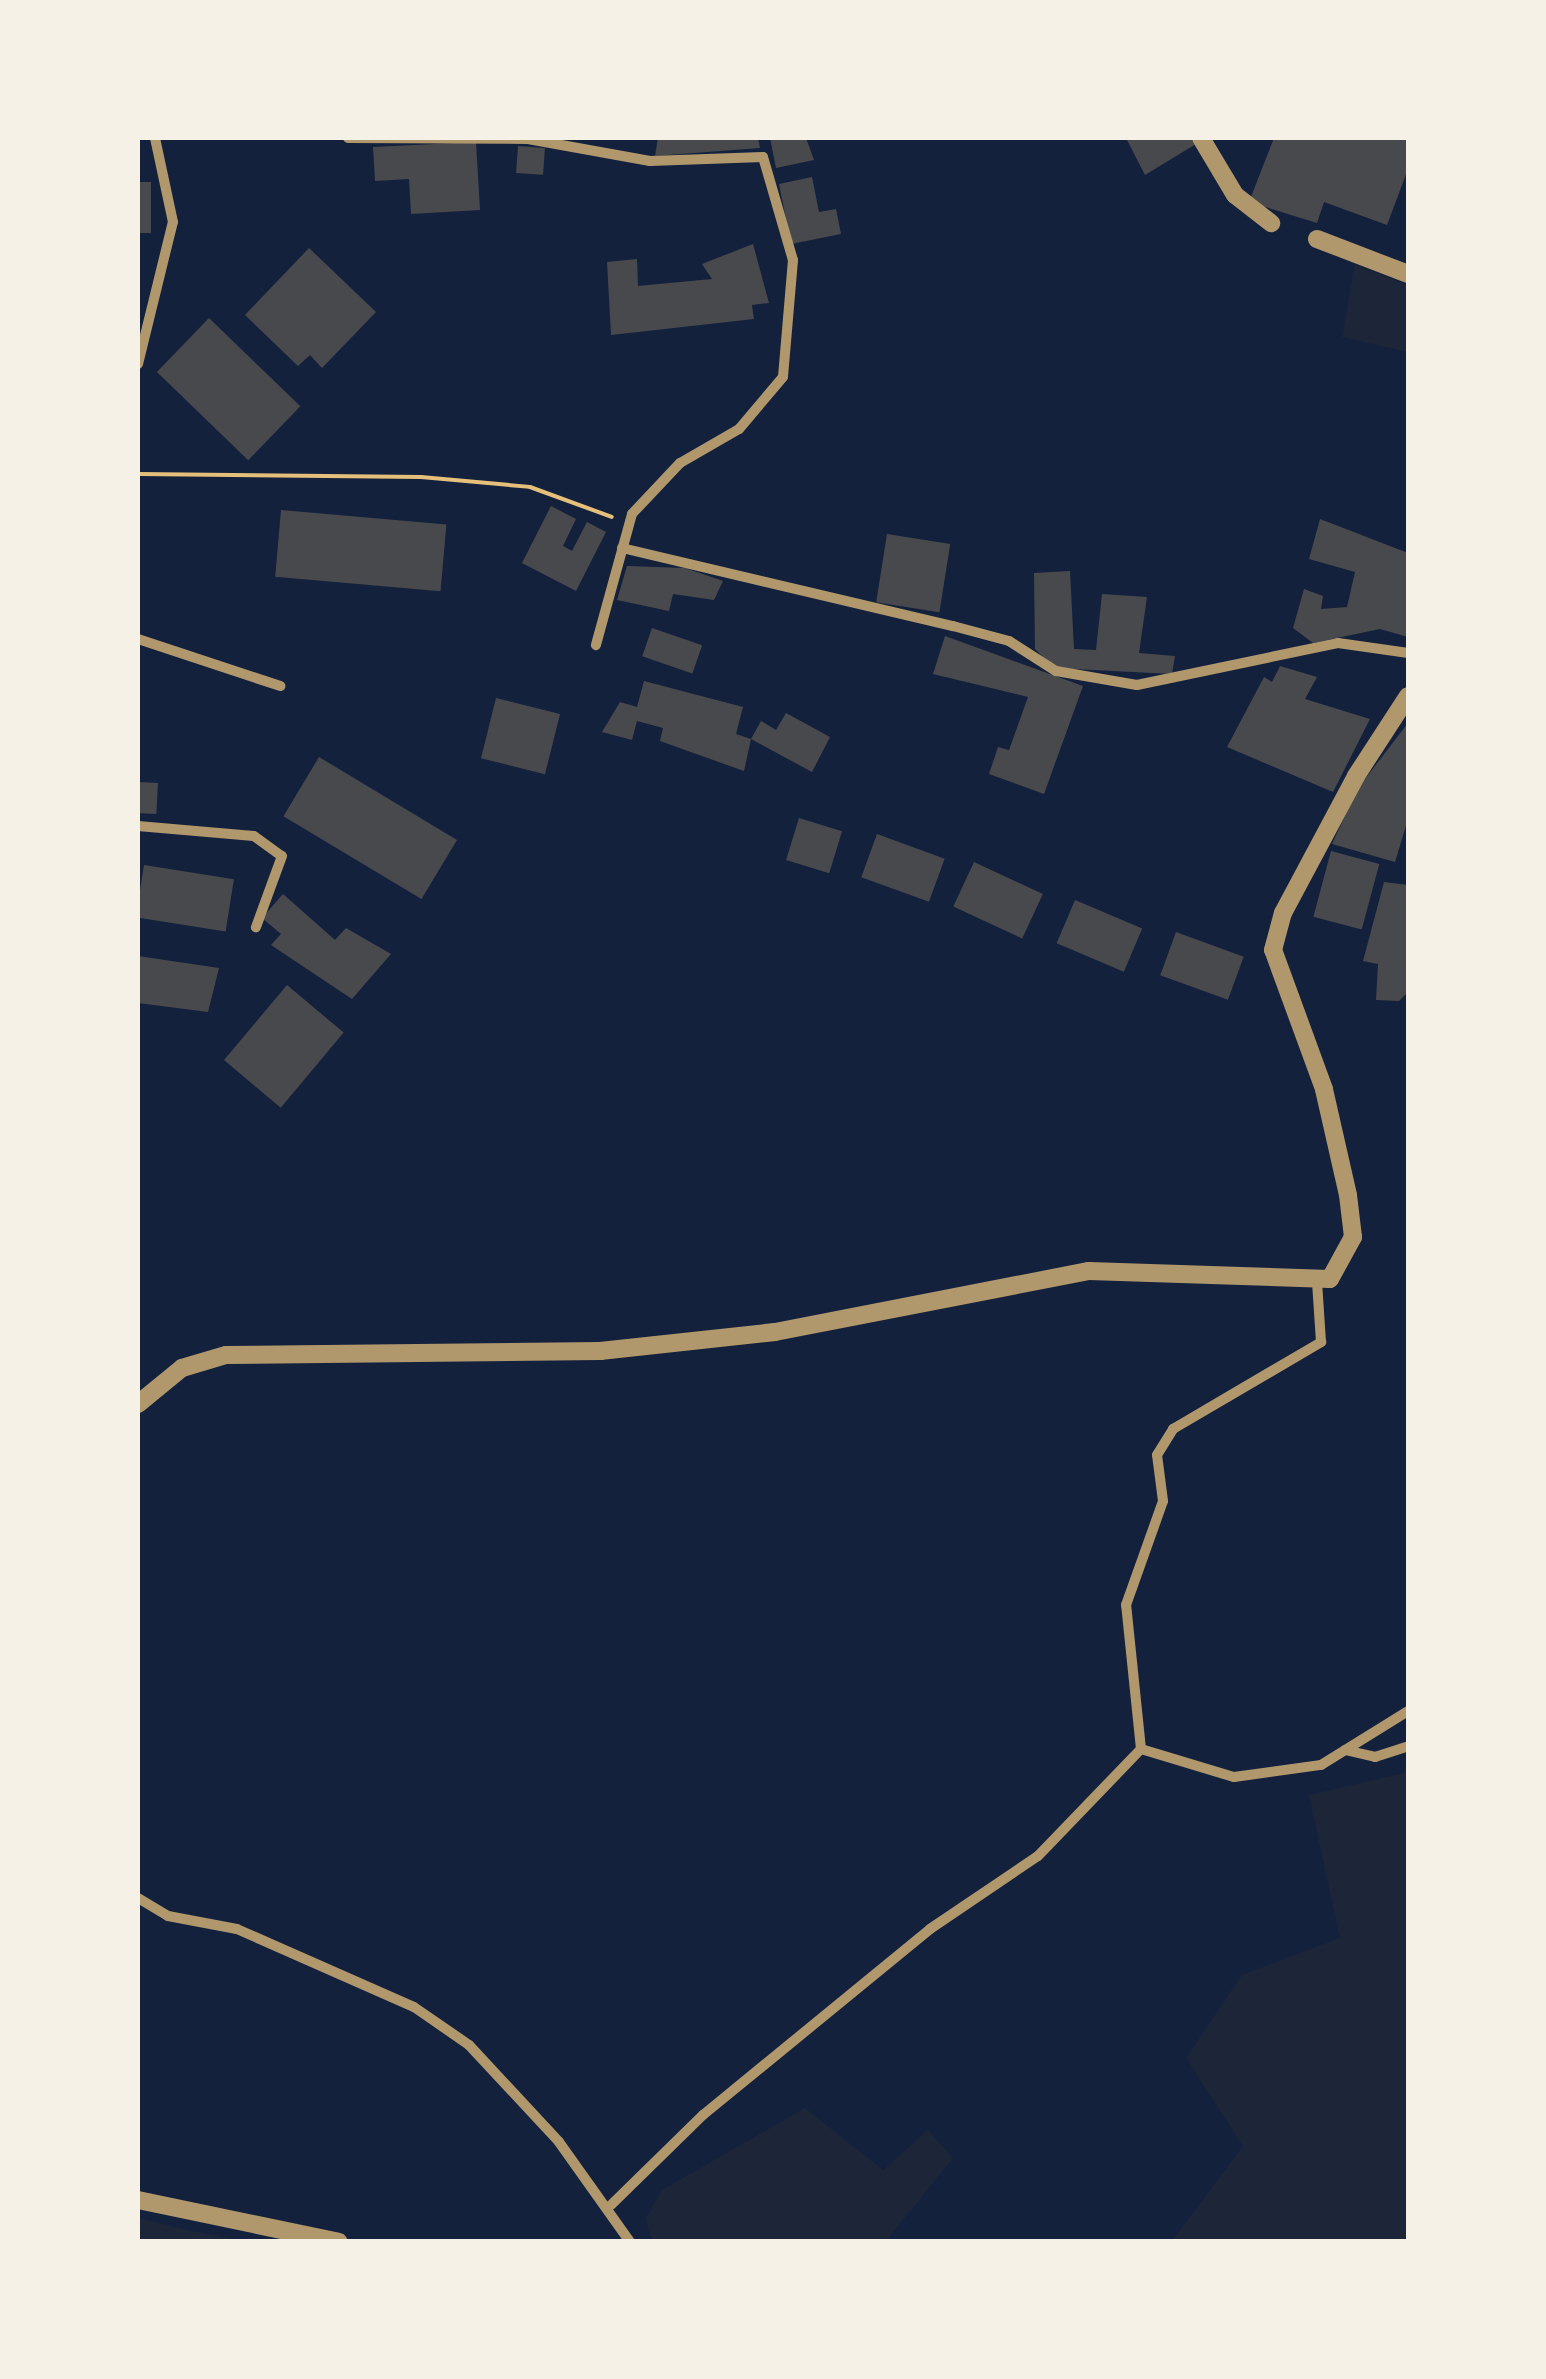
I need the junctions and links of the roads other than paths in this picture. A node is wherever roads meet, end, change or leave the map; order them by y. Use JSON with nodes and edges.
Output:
{"nodes":[{"id":1,"x":155,"y":138,"type":"edge"},
{"id":2,"x":348,"y":138,"type":"edge"},
{"id":3,"x":1201,"y":138,"type":"edge"},
{"id":4,"x":1271,"y":223,"type":"dead end"},
{"id":5,"x":1316,"y":239,"type":"dead end"},
{"id":6,"x":1408,"y":274,"type":"edge"},
{"id":7,"x":138,"y":364,"type":"edge"},
{"id":8,"x":622,"y":548,"type":"junction"},
{"id":9,"x":138,"y":639,"type":"edge"},
{"id":10,"x":596,"y":645,"type":"dead end"},
{"id":11,"x":1408,"y":653,"type":"edge"},
{"id":12,"x":280,"y":686,"type":"dead end"},
{"id":13,"x":1407,"y":704,"type":"edge"},
{"id":14,"x":138,"y":826,"type":"edge"},
{"id":15,"x":256,"y":926,"type":"dead end"},
{"id":16,"x":1316,"y":1282,"type":"junction"},
{"id":17,"x":138,"y":1404,"type":"edge"},
{"id":18,"x":1408,"y":1711,"type":"edge"},
{"id":19,"x":1408,"y":1746,"type":"edge"},
{"id":20,"x":1141,"y":1749,"type":"junction"},
{"id":21,"x":1345,"y":1750,"type":"junction"},
{"id":22,"x":138,"y":1898,"type":"edge"},
{"id":23,"x":138,"y":2200,"type":"edge"},
{"id":24,"x":611,"y":2205,"type":"junction"},
{"id":25,"x":339,"y":2242,"type":"edge"},
{"id":26,"x":630,"y":2242,"type":"edge"}],
"edges":[{"from":1,"to":7,"type":"street"},
{"from":2,"to":8,"type":"street"},
{"from":3,"to":4,"type":"street"},
{"from":5,"to":6,"type":"street"},
{"from":8,"to":10,"type":"street"},
{"from":8,"to":11,"type":"street"},
{"from":9,"to":12,"type":"street"},
{"from":13,"to":16,"type":"street"},
{"from":14,"to":15,"type":"street"},
{"from":16,"to":17,"type":"street"},
{"from":16,"to":20,"type":"street"},
{"from":18,"to":21,"type":"street"},
{"from":19,"to":21,"type":"street"},
{"from":20,"to":21,"type":"street"},
{"from":20,"to":24,"type":"street"},
{"from":22,"to":24,"type":"street"},
{"from":23,"to":25,"type":"street"},
{"from":24,"to":26,"type":"street"}]}
